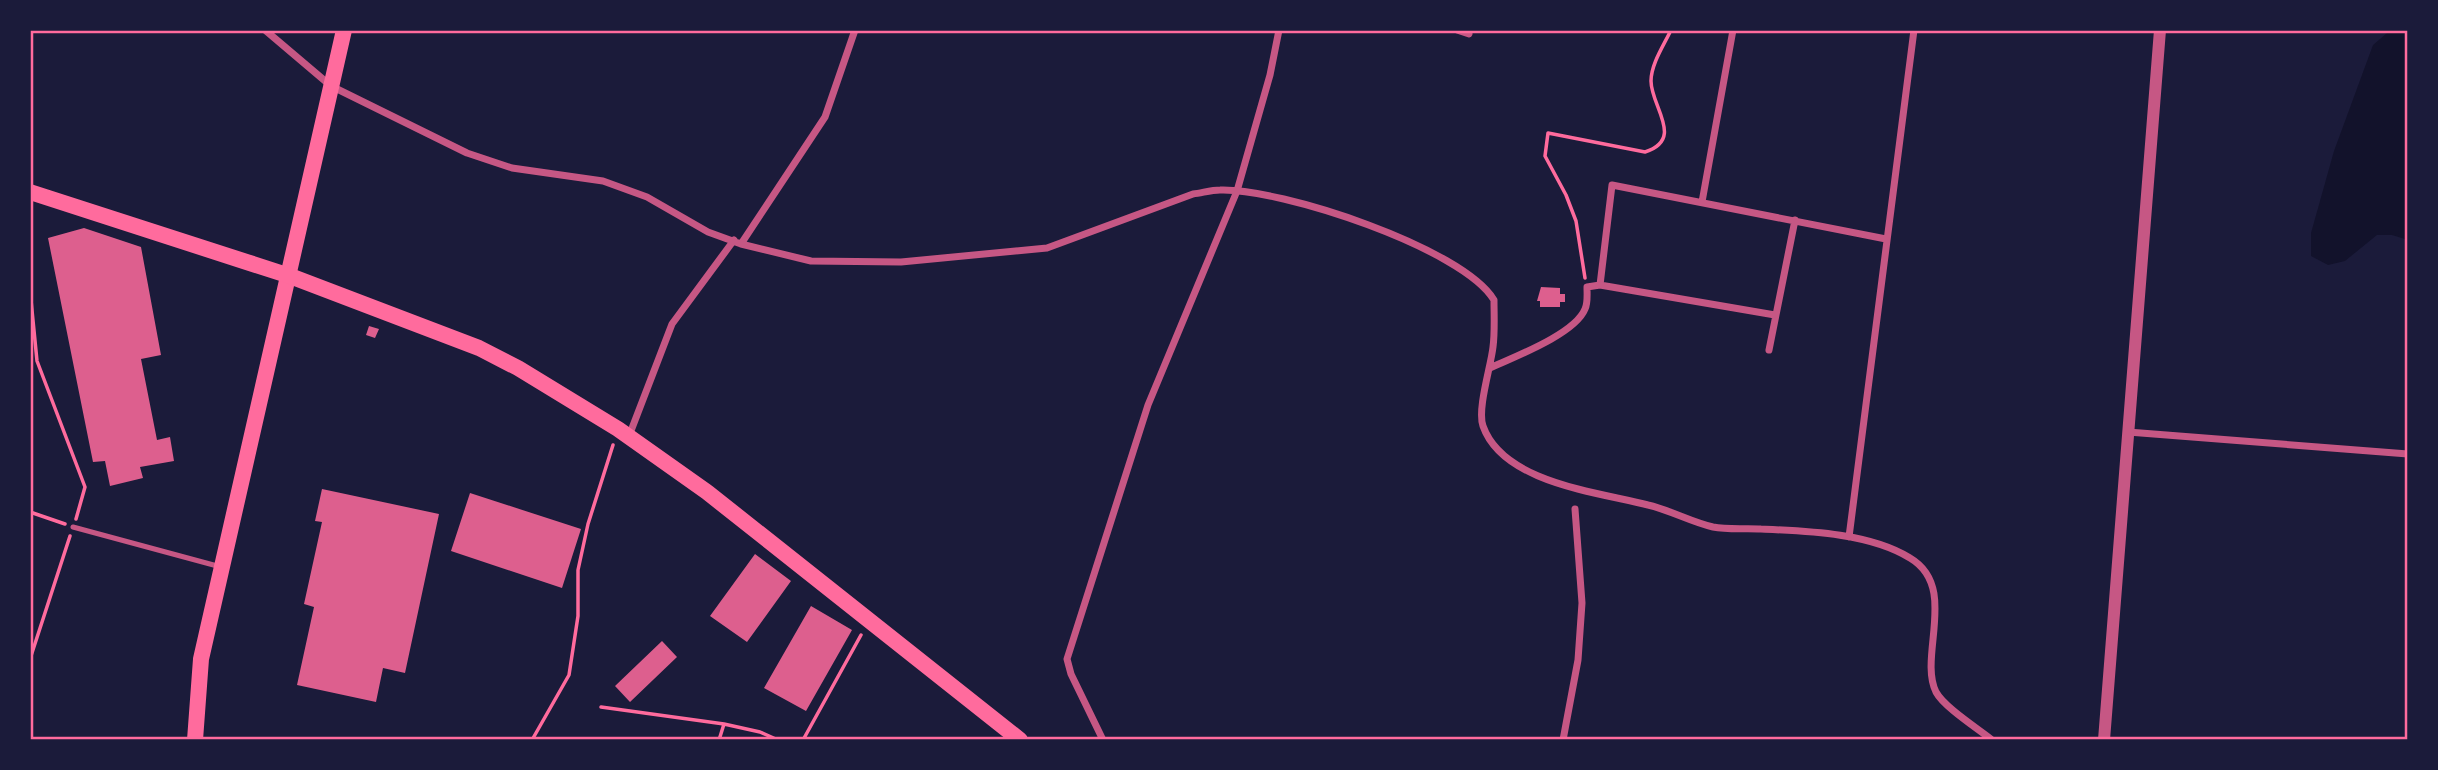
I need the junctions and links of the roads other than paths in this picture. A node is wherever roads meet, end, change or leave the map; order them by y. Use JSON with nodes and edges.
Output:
{"nodes":[{"id":1,"x":265,"y":30,"type":"edge"},
{"id":2,"x":344,"y":30,"type":"edge"},
{"id":3,"x":855,"y":30,"type":"edge"},
{"id":4,"x":1279,"y":30,"type":"edge"},
{"id":5,"x":1457,"y":30,"type":"edge"},
{"id":6,"x":1733,"y":30,"type":"edge"},
{"id":7,"x":1914,"y":30,"type":"edge"},
{"id":8,"x":2160,"y":30,"type":"edge"},
{"id":9,"x":1469,"y":34,"type":"dead end"},
{"id":10,"x":331,"y":86,"type":"junction"},
{"id":11,"x":1237,"y":191,"type":"junction"},
{"id":12,"x":30,"y":192,"type":"edge"},
{"id":13,"x":1703,"y":202,"type":"junction"},
{"id":14,"x":1795,"y":220,"type":"junction"},
{"id":15,"x":1886,"y":239,"type":"junction"},
{"id":16,"x":734,"y":240,"type":"junction"},
{"id":17,"x":741,"y":244,"type":"junction"},
{"id":18,"x":290,"y":276,"type":"junction"},
{"id":19,"x":1600,"y":285,"type":"junction"},
{"id":20,"x":1775,"y":315,"type":"junction"},
{"id":21,"x":1769,"y":350,"type":"dead end"},
{"id":22,"x":1490,"y":368,"type":"junction"},
{"id":23,"x":2127,"y":432,"type":"junction"},
{"id":24,"x":623,"y":433,"type":"junction"},
{"id":25,"x":2408,"y":454,"type":"edge"},
{"id":26,"x":1575,"y":509,"type":"dead end"},
{"id":27,"x":73,"y":527,"type":"road end"},
{"id":28,"x":1849,"y":537,"type":"junction"},
{"id":29,"x":221,"y":567,"type":"junction"},
{"id":30,"x":195,"y":740,"type":"edge"},
{"id":31,"x":1020,"y":740,"type":"edge"},
{"id":32,"x":1103,"y":740,"type":"edge"},
{"id":33,"x":1563,"y":740,"type":"edge"},
{"id":34,"x":1992,"y":740,"type":"edge"},
{"id":35,"x":2104,"y":740,"type":"edge"}],
"edges":[{"from":1,"to":10,"type":"street"},
{"from":2,"to":10,"type":"main road"},
{"from":3,"to":17,"type":"street"},
{"from":4,"to":11,"type":"street"},
{"from":5,"to":9,"type":"street"},
{"from":6,"to":13,"type":"street"},
{"from":7,"to":15,"type":"street"},
{"from":8,"to":23,"type":"street"},
{"from":10,"to":16,"type":"street"},
{"from":10,"to":18,"type":"main road"},
{"from":11,"to":17,"type":"street"},
{"from":11,"to":22,"type":"street"},
{"from":11,"to":32,"type":"street"},
{"from":12,"to":18,"type":"main road"},
{"from":13,"to":14,"type":"street"},
{"from":13,"to":19,"type":"street"},
{"from":14,"to":15,"type":"street"},
{"from":14,"to":20,"type":"street"},
{"from":15,"to":28,"type":"street"},
{"from":16,"to":17,"type":"street"},
{"from":16,"to":24,"type":"street"},
{"from":18,"to":24,"type":"main road"},
{"from":18,"to":29,"type":"main road"},
{"from":19,"to":20,"type":"street"},
{"from":19,"to":22,"type":"street"},
{"from":20,"to":21,"type":"street"},
{"from":22,"to":28,"type":"street"},
{"from":23,"to":25,"type":"street"},
{"from":23,"to":35,"type":"street"},
{"from":24,"to":31,"type":"main road"},
{"from":26,"to":33,"type":"street"},
{"from":27,"to":29,"type":"lane"},
{"from":28,"to":34,"type":"street"},
{"from":29,"to":30,"type":"main road"}]}
